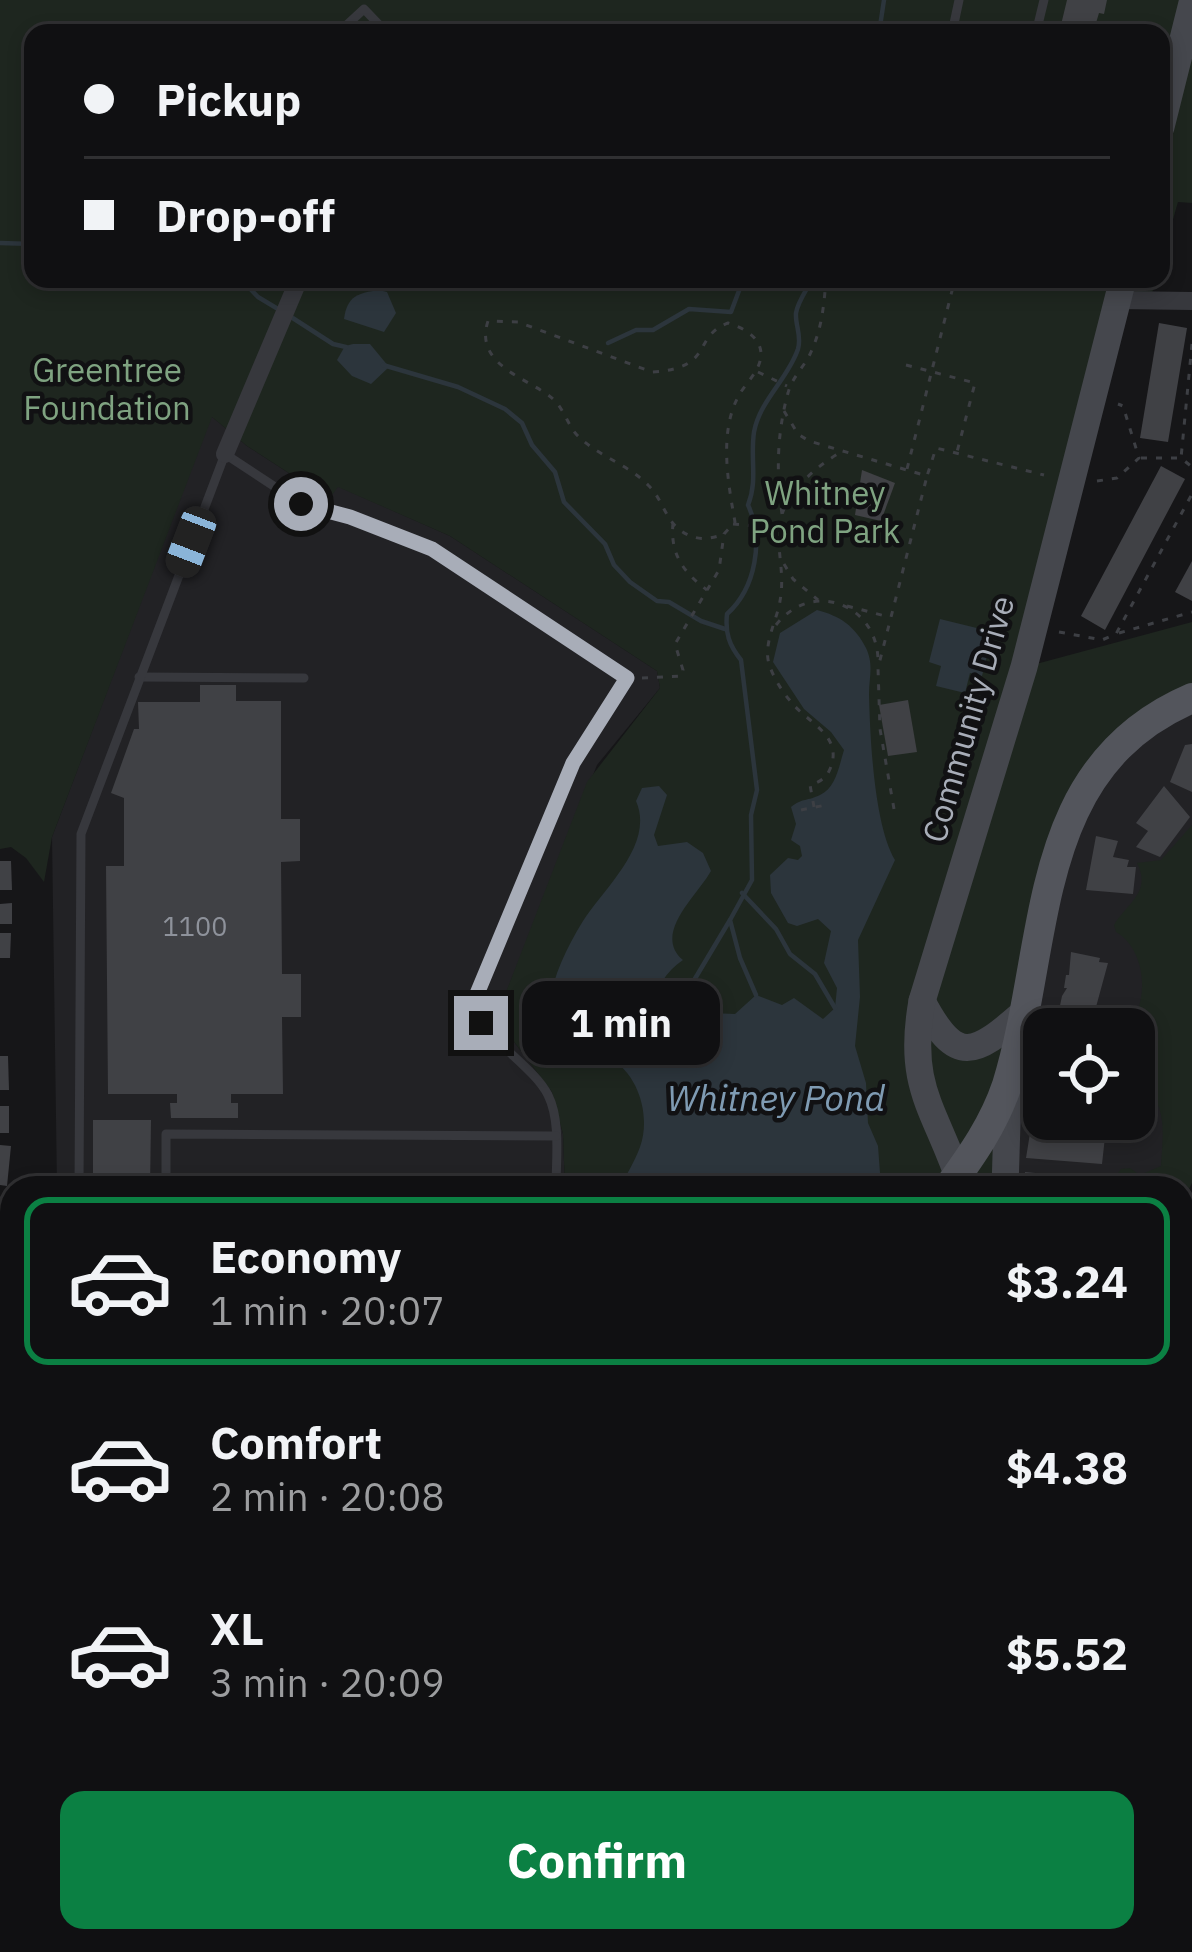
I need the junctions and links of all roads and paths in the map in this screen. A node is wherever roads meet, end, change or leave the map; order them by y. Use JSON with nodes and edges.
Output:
{"nodes":[{"id":1,"x":1192,"y":3,"type":"edge"},
{"id":2,"x":348,"y":24,"type":"edge"},
{"id":3,"x":378,"y":24,"type":"edge"},
{"id":4,"x":1170,"y":91,"type":"edge"},
{"id":5,"x":295,"y":288,"type":"edge"},
{"id":6,"x":826,"y":288,"type":"edge"},
{"id":7,"x":953,"y":288,"type":"edge"},
{"id":8,"x":1120,"y":290,"type":"edge"},
{"id":9,"x":1192,"y":301,"type":"edge"},
{"id":10,"x":1192,"y":344,"type":"edge"},
{"id":11,"x":906,"y":365,"type":"dead end"},
{"id":12,"x":756,"y":370,"type":"junction"},
{"id":13,"x":932,"y":371,"type":"junction"},
{"id":14,"x":1190,"y":383,"type":"edge"},
{"id":15,"x":789,"y":387,"type":"junction"},
{"id":16,"x":1118,"y":404,"type":"dead end"},
{"id":17,"x":784,"y":411,"type":"junction"},
{"id":18,"x":841,"y":452,"type":"junction"},
{"id":19,"x":957,"y":453,"type":"junction"},
{"id":20,"x":225,"y":454,"type":"junction"},
{"id":21,"x":1139,"y":458,"type":"junction"},
{"id":22,"x":1181,"y":458,"type":"junction"},
{"id":23,"x":1192,"y":466,"type":"edge"},
{"id":24,"x":906,"y":470,"type":"junction"},
{"id":25,"x":1044,"y":475,"type":"dead end"},
{"id":26,"x":927,"y":476,"type":"junction"},
{"id":27,"x":1097,"y":482,"type":"dead end"},
{"id":28,"x":1192,"y":494,"type":"edge"},
{"id":29,"x":782,"y":516,"type":"junction"},
{"id":30,"x":673,"y":523,"type":"junction"},
{"id":31,"x":733,"y":524,"type":"junction"},
{"id":32,"x":779,"y":529,"type":"junction"},
{"id":33,"x":724,"y":534,"type":"junction"},
{"id":34,"x":783,"y":562,"type":"junction"},
{"id":35,"x":708,"y":591,"type":"junction"},
{"id":36,"x":820,"y":601,"type":"junction"},
{"id":37,"x":841,"y":604,"type":"junction"},
{"id":38,"x":1192,"y":612,"type":"edge"},
{"id":39,"x":891,"y":618,"type":"junction"},
{"id":40,"x":774,"y":628,"type":"junction"},
{"id":41,"x":1059,"y":632,"type":"dead end"},
{"id":42,"x":1116,"y":634,"type":"junction"},
{"id":43,"x":878,"y":668,"type":"junction"},
{"id":44,"x":139,"y":676,"type":"junction"},
{"id":45,"x":304,"y":678,"type":"dead end"},
{"id":46,"x":627,"y":678,"type":"junction"},
{"id":47,"x":1192,"y":698,"type":"edge"},
{"id":48,"x":826,"y":805,"type":"dead end"},
{"id":49,"x":814,"y":807,"type":"junction"},
{"id":50,"x":802,"y":809,"type":"dead end"},
{"id":51,"x":894,"y":809,"type":"dead end"},
{"id":52,"x":922,"y":1001,"type":"junction"},
{"id":53,"x":1024,"y":1008,"type":"edge"},
{"id":54,"x":1023,"y":1013,"type":"joint"},
{"id":55,"x":1008,"y":1081,"type":"junction"},
{"id":56,"x":556,"y":1136,"type":"junction"},
{"id":57,"x":79,"y":1176,"type":"edge"},
{"id":58,"x":166,"y":1176,"type":"edge"},
{"id":59,"x":556,"y":1176,"type":"edge"},
{"id":60,"x":953,"y":1176,"type":"edge"},
{"id":61,"x":961,"y":1176,"type":"edge"},
{"id":62,"x":1005,"y":1176,"type":"edge"}],
"edges":[{"from":1,"to":4,"type":"main road"},
{"from":2,"to":3,"type":"lane"},
{"from":5,"to":20,"type":"street"},
{"from":6,"to":15,"type":"path"},
{"from":7,"to":13,"type":"path"},
{"from":8,"to":9,"type":"street"},
{"from":8,"to":52,"type":"main road","name":"Community Drive"},
{"from":10,"to":14,"type":"path"},
{"from":11,"to":13,"type":"path"},
{"from":12,"to":15,"type":"path"},
{"from":12,"to":30,"type":"path"},
{"from":12,"to":31,"type":"path"},
{"from":13,"to":19,"type":"path"},
{"from":13,"to":24,"type":"path"},
{"from":14,"to":22,"type":"path"},
{"from":15,"to":17,"type":"path"},
{"from":16,"to":21,"type":"path"},
{"from":17,"to":18,"type":"path"},
{"from":17,"to":29,"type":"path"},
{"from":18,"to":24,"type":"path"},
{"from":18,"to":29,"type":"path"},
{"from":19,"to":25,"type":"path"},
{"from":19,"to":26,"type":"path"},
{"from":20,"to":44,"type":"lane"},
{"from":20,"to":46,"type":"lane"},
{"from":21,"to":22,"type":"path"},
{"from":21,"to":27,"type":"path"},
{"from":22,"to":23,"type":"path"},
{"from":24,"to":26,"type":"path"},
{"from":26,"to":39,"type":"path"},
{"from":28,"to":42,"type":"path"},
{"from":29,"to":32,"type":"path"},
{"from":30,"to":33,"type":"path"},
{"from":30,"to":35,"type":"path"},
{"from":31,"to":32,"type":"path"},
{"from":31,"to":33,"type":"path"},
{"from":32,"to":34,"type":"path"},
{"from":33,"to":35,"type":"path"},
{"from":34,"to":36,"type":"path"},
{"from":34,"to":40,"type":"path"},
{"from":35,"to":46,"type":"path"},
{"from":36,"to":37,"type":"path"},
{"from":36,"to":40,"type":"path"},
{"from":37,"to":39,"type":"path"},
{"from":37,"to":43,"type":"path"},
{"from":38,"to":42,"type":"path"},
{"from":39,"to":43,"type":"path"},
{"from":40,"to":49,"type":"path"},
{"from":41,"to":42,"type":"path"},
{"from":43,"to":51,"type":"path"},
{"from":44,"to":45,"type":"lane"},
{"from":44,"to":57,"type":"lane"},
{"from":46,"to":56,"type":"lane"},
{"from":47,"to":53,"type":"main road"},
{"from":48,"to":49,"type":"path"},
{"from":49,"to":50,"type":"path"},
{"from":52,"to":54,"type":"main road"},
{"from":52,"to":60,"type":"main road","name":"Community Drive"},
{"from":54,"to":55,"type":"main road"},
{"from":55,"to":61,"type":"main road"},
{"from":55,"to":62,"type":"main road"},
{"from":56,"to":58,"type":"lane"},
{"from":56,"to":59,"type":"lane"}]}
